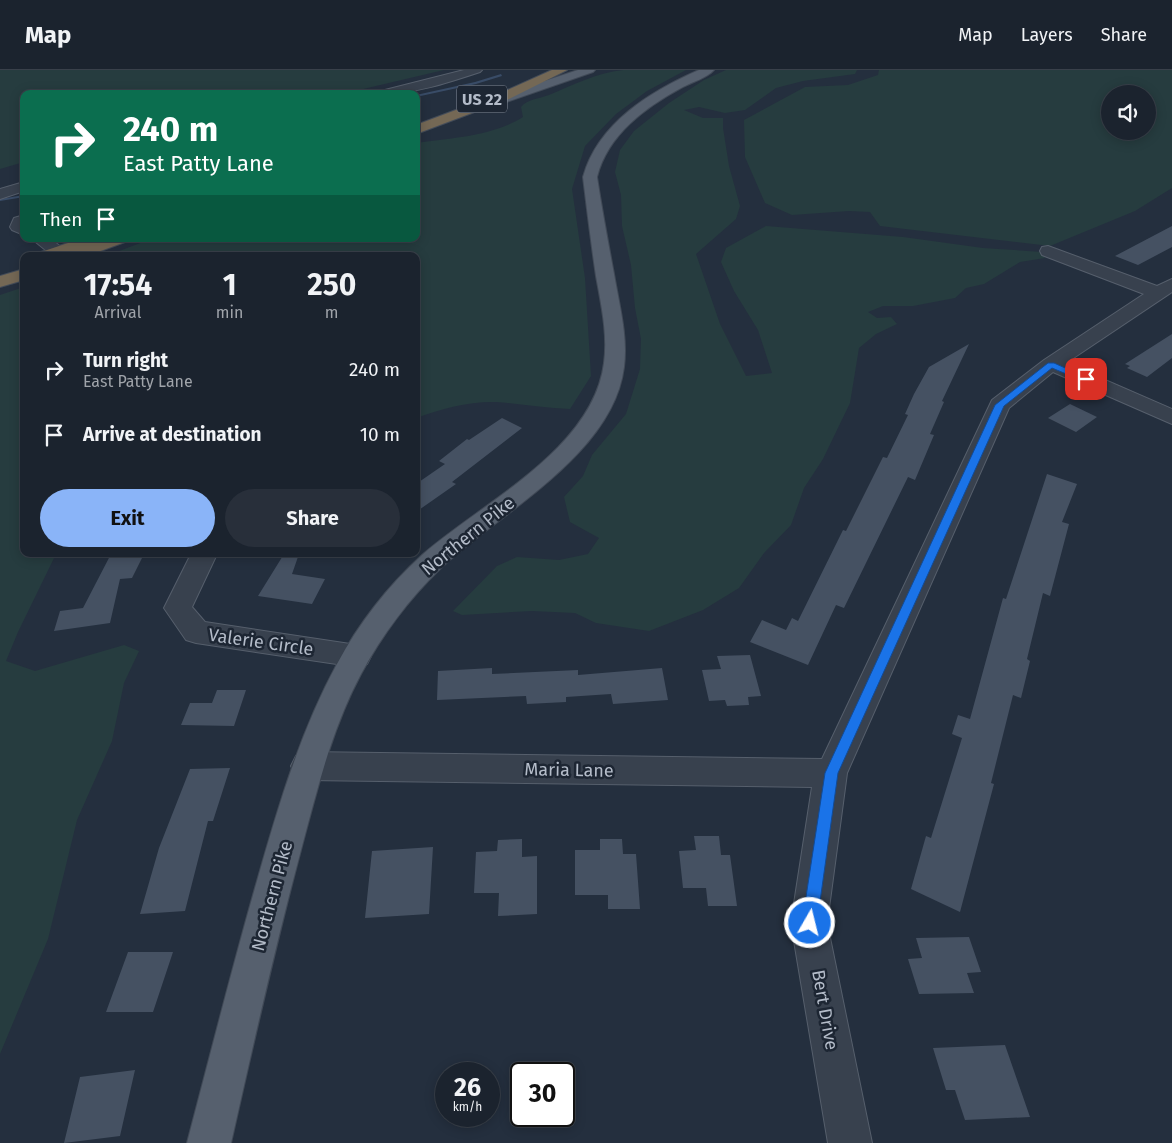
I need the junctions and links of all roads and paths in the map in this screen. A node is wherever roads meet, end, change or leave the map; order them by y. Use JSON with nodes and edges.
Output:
{"nodes":[{"id":1,"x":476,"y":70,"type":"edge"},
{"id":2,"x":547,"y":70,"type":"edge"},
{"id":3,"x":561,"y":70,"type":"edge"},
{"id":4,"x":588,"y":70,"type":"edge"},
{"id":5,"x":708,"y":70,"type":"edge"},
{"id":6,"x":402,"y":90,"type":"edge"},
{"id":7,"x":462,"y":113,"type":"junction"},
{"id":8,"x":420,"y":122,"type":"edge"},
{"id":9,"x":420,"y":129,"type":"edge"},
{"id":10,"x":20,"y":187,"type":"edge"},
{"id":11,"x":0,"y":194,"type":"edge"},
{"id":12,"x":44,"y":242,"type":"edge"},
{"id":13,"x":88,"y":242,"type":"edge"},
{"id":14,"x":108,"y":242,"type":"edge"},
{"id":15,"x":1048,"y":251,"type":"dead end"},
{"id":16,"x":55,"y":252,"type":"edge"},
{"id":17,"x":66,"y":252,"type":"edge"},
{"id":18,"x":70,"y":252,"type":"edge"},
{"id":19,"x":20,"y":266,"type":"edge"},
{"id":20,"x":0,"y":273,"type":"edge"},
{"id":21,"x":20,"y":275,"type":"edge"},
{"id":22,"x":0,"y":282,"type":"edge"},
{"id":23,"x":1165,"y":288,"type":"edge"},
{"id":24,"x":1051,"y":364,"type":"junction"},
{"id":25,"x":1172,"y":417,"type":"edge"},
{"id":26,"x":203,"y":557,"type":"edge"},
{"id":27,"x":357,"y":656,"type":"junction"},
{"id":28,"x":307,"y":766,"type":"junction"},
{"id":29,"x":832,"y":773,"type":"junction"},
{"id":30,"x":209,"y":1143,"type":"edge"},
{"id":31,"x":850,"y":1143,"type":"edge"}],
"edges":[{"from":1,"to":6,"type":"street"},
{"from":2,"to":8,"type":"highway","number":"US 22"},
{"from":3,"to":7,"type":"highway","number":"US 22"},
{"from":4,"to":7,"type":"main road"},
{"from":5,"to":27,"type":"main road","name":"Northern Pike"},
{"from":7,"to":9,"type":"highway","number":"US 22"},
{"from":10,"to":11,"type":"street"},
{"from":12,"to":16,"type":"street"},
{"from":13,"to":17,"type":"highway"},
{"from":14,"to":18,"type":"highway"},
{"from":15,"to":23,"type":"street"},
{"from":19,"to":20,"type":"highway"},
{"from":21,"to":22,"type":"highway"},
{"from":23,"to":24,"type":"street","name":"Bert Drive"},
{"from":24,"to":25,"type":"street"},
{"from":24,"to":29,"type":"street","name":"Bert Drive"},
{"from":26,"to":27,"type":"street","name":"Valerie Circle"},
{"from":27,"to":28,"type":"main road","name":"Northern Pike"},
{"from":28,"to":29,"type":"street","name":"Maria Lane"},
{"from":28,"to":30,"type":"main road","name":"Northern Pike"},
{"from":29,"to":31,"type":"street","name":"Bert Drive"}]}
